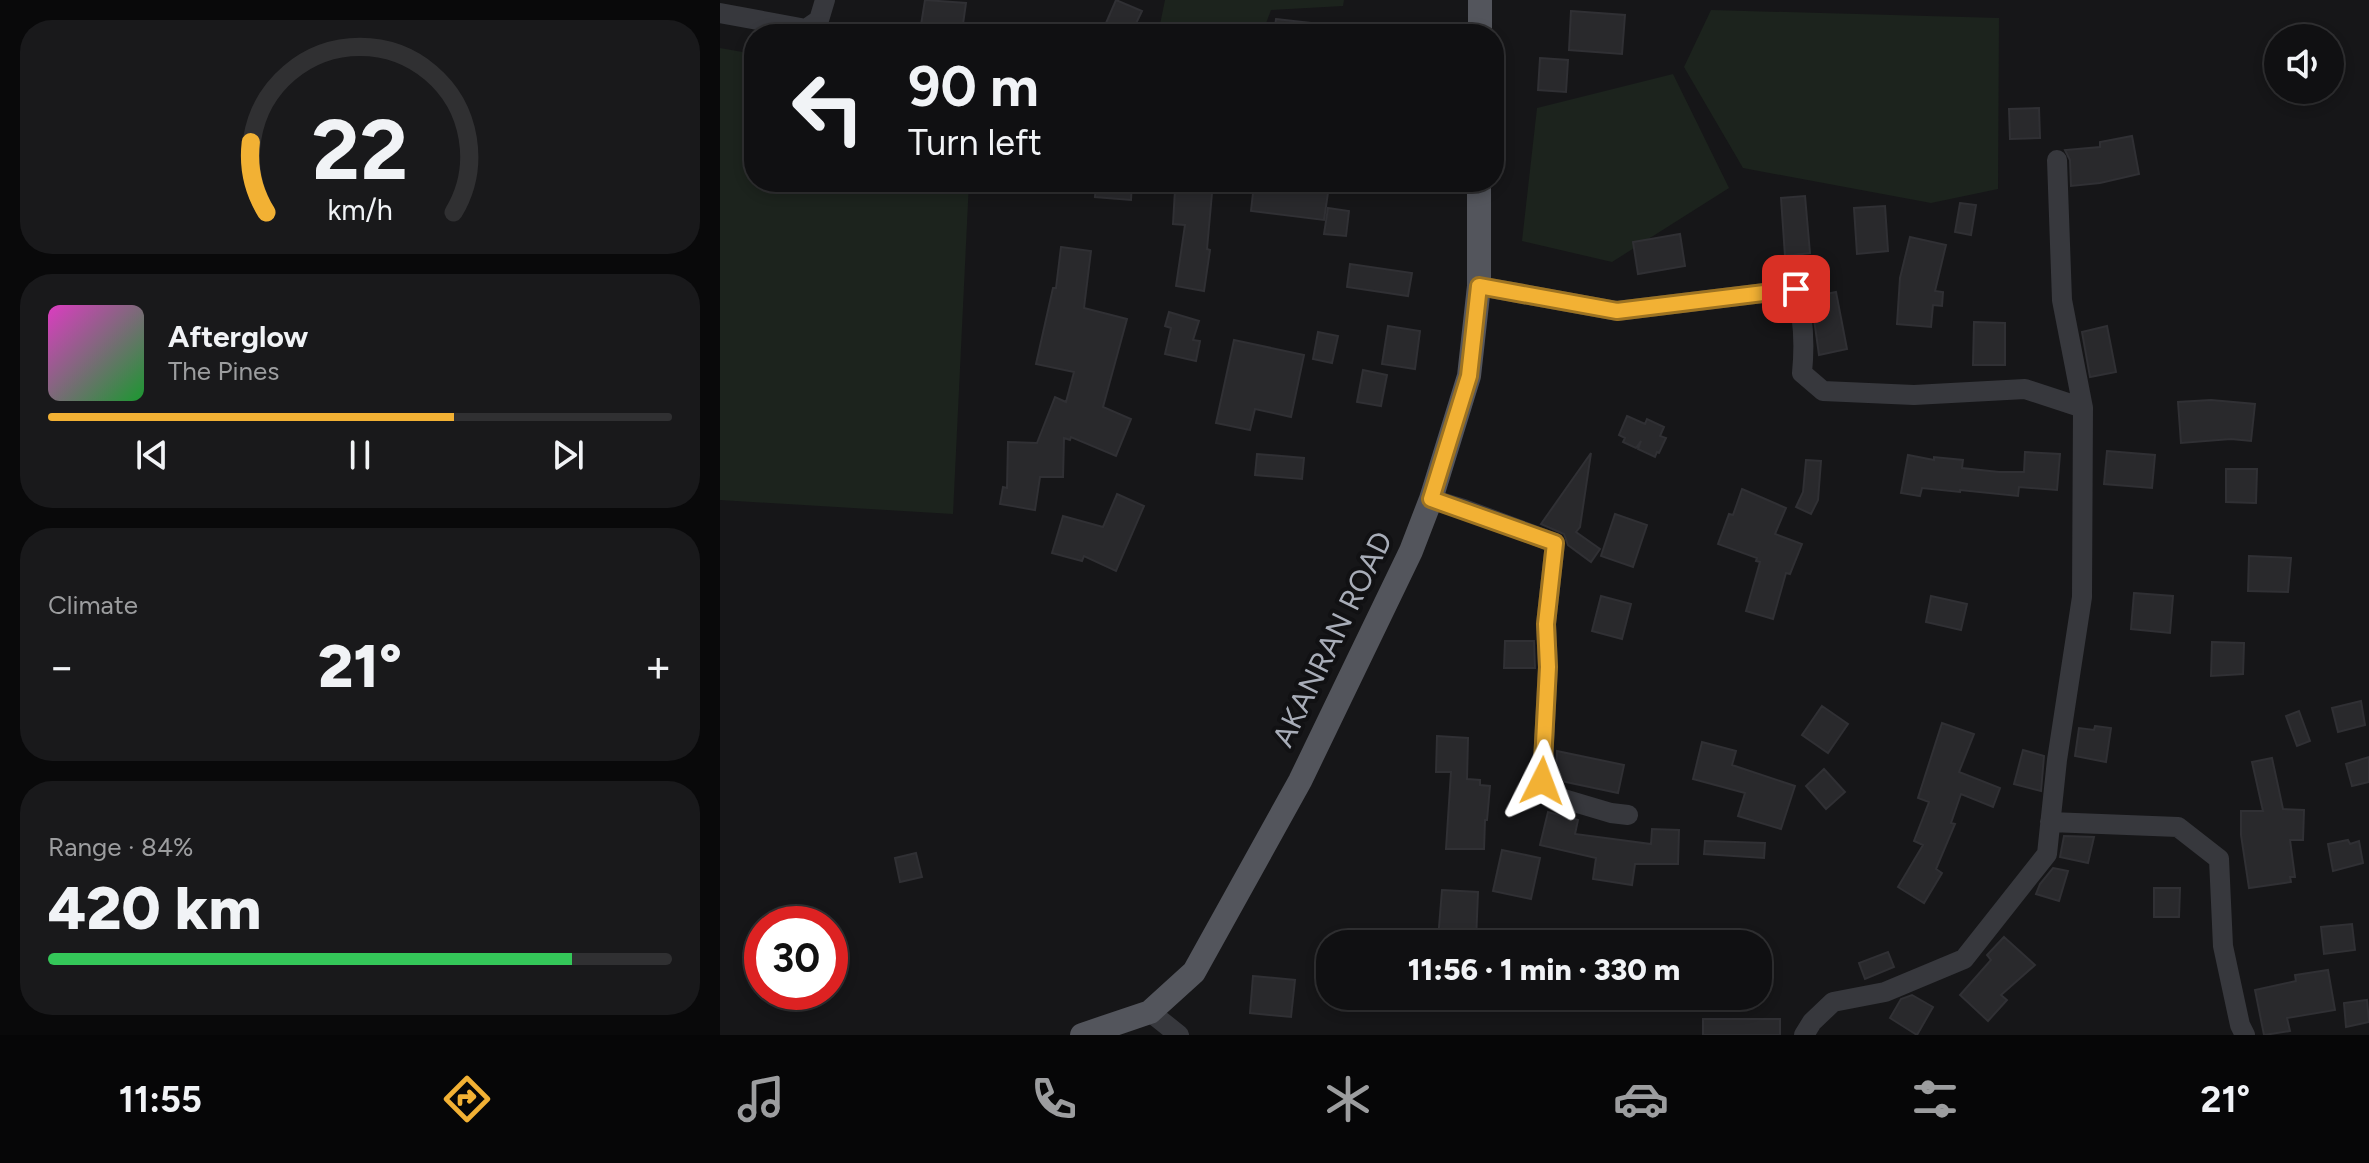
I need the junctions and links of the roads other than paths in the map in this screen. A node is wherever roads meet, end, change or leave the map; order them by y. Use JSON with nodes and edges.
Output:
{"nodes":[{"id":1,"x":825,"y":0,"type":"edge"},
{"id":2,"x":1480,"y":0,"type":"edge"},
{"id":3,"x":720,"y":13,"type":"edge"},
{"id":4,"x":779,"y":24,"type":"edge"},
{"id":5,"x":813,"y":24,"type":"edge"},
{"id":6,"x":1480,"y":24,"type":"edge"},
{"id":7,"x":2057,"y":160,"type":"dead end"},
{"id":8,"x":1479,"y":192,"type":"edge"},
{"id":9,"x":1479,"y":286,"type":"junction"},
{"id":10,"x":2083,"y":408,"type":"junction"},
{"id":11,"x":1431,"y":499,"type":"junction"},
{"id":12,"x":1628,"y":815,"type":"dead end"},
{"id":13,"x":2050,"y":822,"type":"junction"},
{"id":14,"x":1150,"y":1012,"type":"junction"},
{"id":15,"x":1082,"y":1035,"type":"edge"},
{"id":16,"x":1179,"y":1035,"type":"edge"},
{"id":17,"x":1804,"y":1035,"type":"edge"},
{"id":18,"x":2245,"y":1035,"type":"edge"}],
"edges":[{"from":1,"to":5,"type":"street"},
{"from":2,"to":6,"type":"main road"},
{"from":3,"to":4,"type":"street"},
{"from":7,"to":10,"type":"street"},
{"from":8,"to":9,"type":"main road","name":"AKANRAN ROAD"},
{"from":9,"to":10,"type":"street"},
{"from":9,"to":11,"type":"main road","name":"AKANRAN ROAD"},
{"from":10,"to":13,"type":"street"},
{"from":11,"to":12,"type":"street"},
{"from":11,"to":14,"type":"main road","name":"AKANRAN ROAD"},
{"from":13,"to":17,"type":"street"},
{"from":13,"to":18,"type":"street"},
{"from":14,"to":15,"type":"main road","name":"AKANRAN ROAD"},
{"from":14,"to":16,"type":"street"}]}
